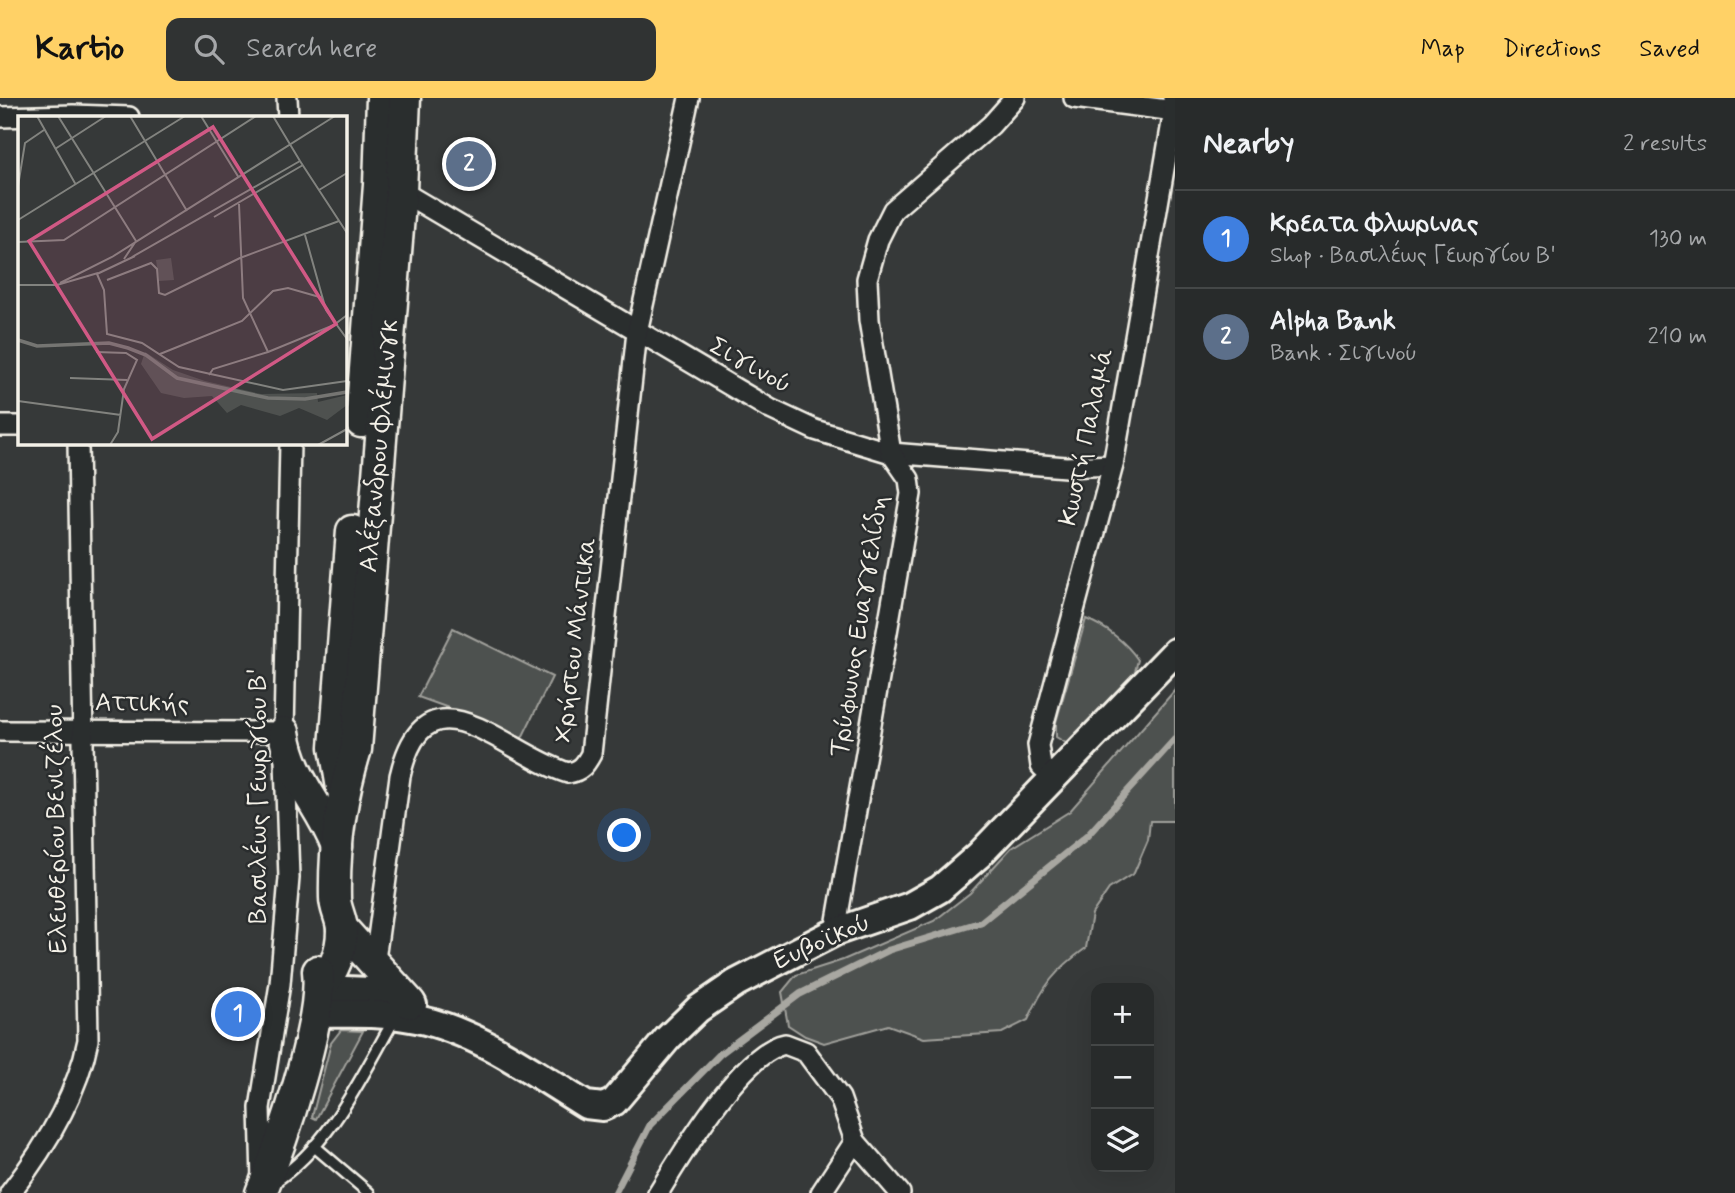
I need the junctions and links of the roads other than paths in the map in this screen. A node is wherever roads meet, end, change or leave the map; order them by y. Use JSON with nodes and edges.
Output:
{"nodes":[{"id":1,"x":287,"y":98,"type":"edge"},
{"id":2,"x":382,"y":98,"type":"edge"},
{"id":3,"x":405,"y":98,"type":"edge"},
{"id":4,"x":689,"y":98,"type":"edge"},
{"id":5,"x":1015,"y":98,"type":"edge"},
{"id":6,"x":1074,"y":98,"type":"edge"},
{"id":7,"x":1174,"y":107,"type":"edge"},
{"id":8,"x":74,"y":110,"type":"edge"},
{"id":9,"x":121,"y":116,"type":"edge"},
{"id":10,"x":288,"y":116,"type":"edge"},
{"id":11,"x":0,"y":117,"type":"edge"},
{"id":12,"x":401,"y":191,"type":"junction"},
{"id":13,"x":637,"y":332,"type":"junction"},
{"id":14,"x":0,"y":426,"type":"edge"},
{"id":15,"x":18,"y":426,"type":"edge"},
{"id":16,"x":78,"y":444,"type":"edge"},
{"id":17,"x":290,"y":444,"type":"edge"},
{"id":18,"x":891,"y":453,"type":"junction"},
{"id":19,"x":1113,"y":465,"type":"junction"},
{"id":20,"x":1175,"y":652,"type":"edge"},
{"id":21,"x":80,"y":730,"type":"junction"},
{"id":22,"x":0,"y":731,"type":"edge"},
{"id":23,"x":284,"y":732,"type":"junction"},
{"id":24,"x":1053,"y":777,"type":"junction"},
{"id":25,"x":343,"y":792,"type":"junction"},
{"id":26,"x":338,"y":850,"type":"junction"},
{"id":27,"x":338,"y":915,"type":"junction"},
{"id":28,"x":835,"y":932,"type":"junction"},
{"id":29,"x":374,"y":967,"type":"junction"},
{"id":30,"x":317,"y":1001,"type":"junction"},
{"id":31,"x":403,"y":1009,"type":"junction"},
{"id":32,"x":855,"y":1141,"type":"junction"},
{"id":33,"x":314,"y":1146,"type":"junction"},
{"id":34,"x":262,"y":1192,"type":"edge"},
{"id":35,"x":10,"y":1193,"type":"edge"},
{"id":36,"x":369,"y":1193,"type":"edge"},
{"id":37,"x":658,"y":1193,"type":"edge"},
{"id":38,"x":821,"y":1193,"type":"edge"},
{"id":39,"x":900,"y":1193,"type":"edge"}],
"edges":[{"from":1,"to":10,"type":"street"},
{"from":2,"to":25,"type":"main road","name":"Αλέξανδρου Φλέμινγκ"},
{"from":3,"to":12,"type":"main road","name":"Αλέξανδρου Φλέμινγκ"},
{"from":4,"to":13,"type":"street","name":"Χρήστου Μάντικα"},
{"from":5,"to":18,"type":"street","name":"Τρύφωνος Ευαγγελίδη"},
{"from":6,"to":7,"type":"street"},
{"from":7,"to":19,"type":"street","name":"Κωστή Παλαμά"},
{"from":8,"to":9,"type":"street"},
{"from":8,"to":11,"type":"street"},
{"from":12,"to":13,"type":"street","name":"Σιγινού"},
{"from":12,"to":25,"type":"main road","name":"Αλέξανδρου Φλέμινγκ"},
{"from":13,"to":18,"type":"street","name":"Σιγινού"},
{"from":13,"to":29,"type":"street","name":"Χρήστου Μάντικα"},
{"from":14,"to":15,"type":"street"},
{"from":16,"to":21,"type":"street","name":"Ελευθερίου Βενιζέλου"},
{"from":17,"to":23,"type":"street","name":"Βασιλέως Γεωργίου Β'"},
{"from":18,"to":19,"type":"street","name":"Σιγινού"},
{"from":18,"to":28,"type":"street","name":"Τρύφωνος Ευαγγελίδη"},
{"from":19,"to":24,"type":"street","name":"Κωστή Παλαμά"},
{"from":20,"to":24,"type":"street","name":"Ευβοϊκού"},
{"from":21,"to":22,"type":"street","name":"Αττικής"},
{"from":21,"to":23,"type":"street","name":"Αττικής"},
{"from":21,"to":35,"type":"street","name":"Ελευθερίου Βενιζέλου"},
{"from":23,"to":26,"type":"main road"},
{"from":23,"to":34,"type":"street","name":"Βασιλέως Γεωργίου Β'"},
{"from":24,"to":28,"type":"street","name":"Ευβοϊκού"},
{"from":25,"to":26,"type":"main road","name":"Αλέξανδρου Φλέμινγκ"},
{"from":26,"to":27,"type":"main road","name":"Αλέξανδρου Φλέμινγκ"},
{"from":27,"to":29,"type":"main road"},
{"from":27,"to":30,"type":"main road","name":"Αλέξανδρου Φλέμινγκ"},
{"from":28,"to":31,"type":"street","name":"Ευβοϊκού"},
{"from":29,"to":31,"type":"main road"},
{"from":30,"to":31,"type":"street","name":"Ευβοϊκού"},
{"from":30,"to":34,"type":"main road","name":"Αλέξανδρου Φλέμινγκ"},
{"from":31,"to":33,"type":"lane"},
{"from":32,"to":37,"type":"street"},
{"from":32,"to":38,"type":"street"},
{"from":32,"to":39,"type":"street"},
{"from":33,"to":34,"type":"lane"},
{"from":33,"to":36,"type":"lane"}]}
